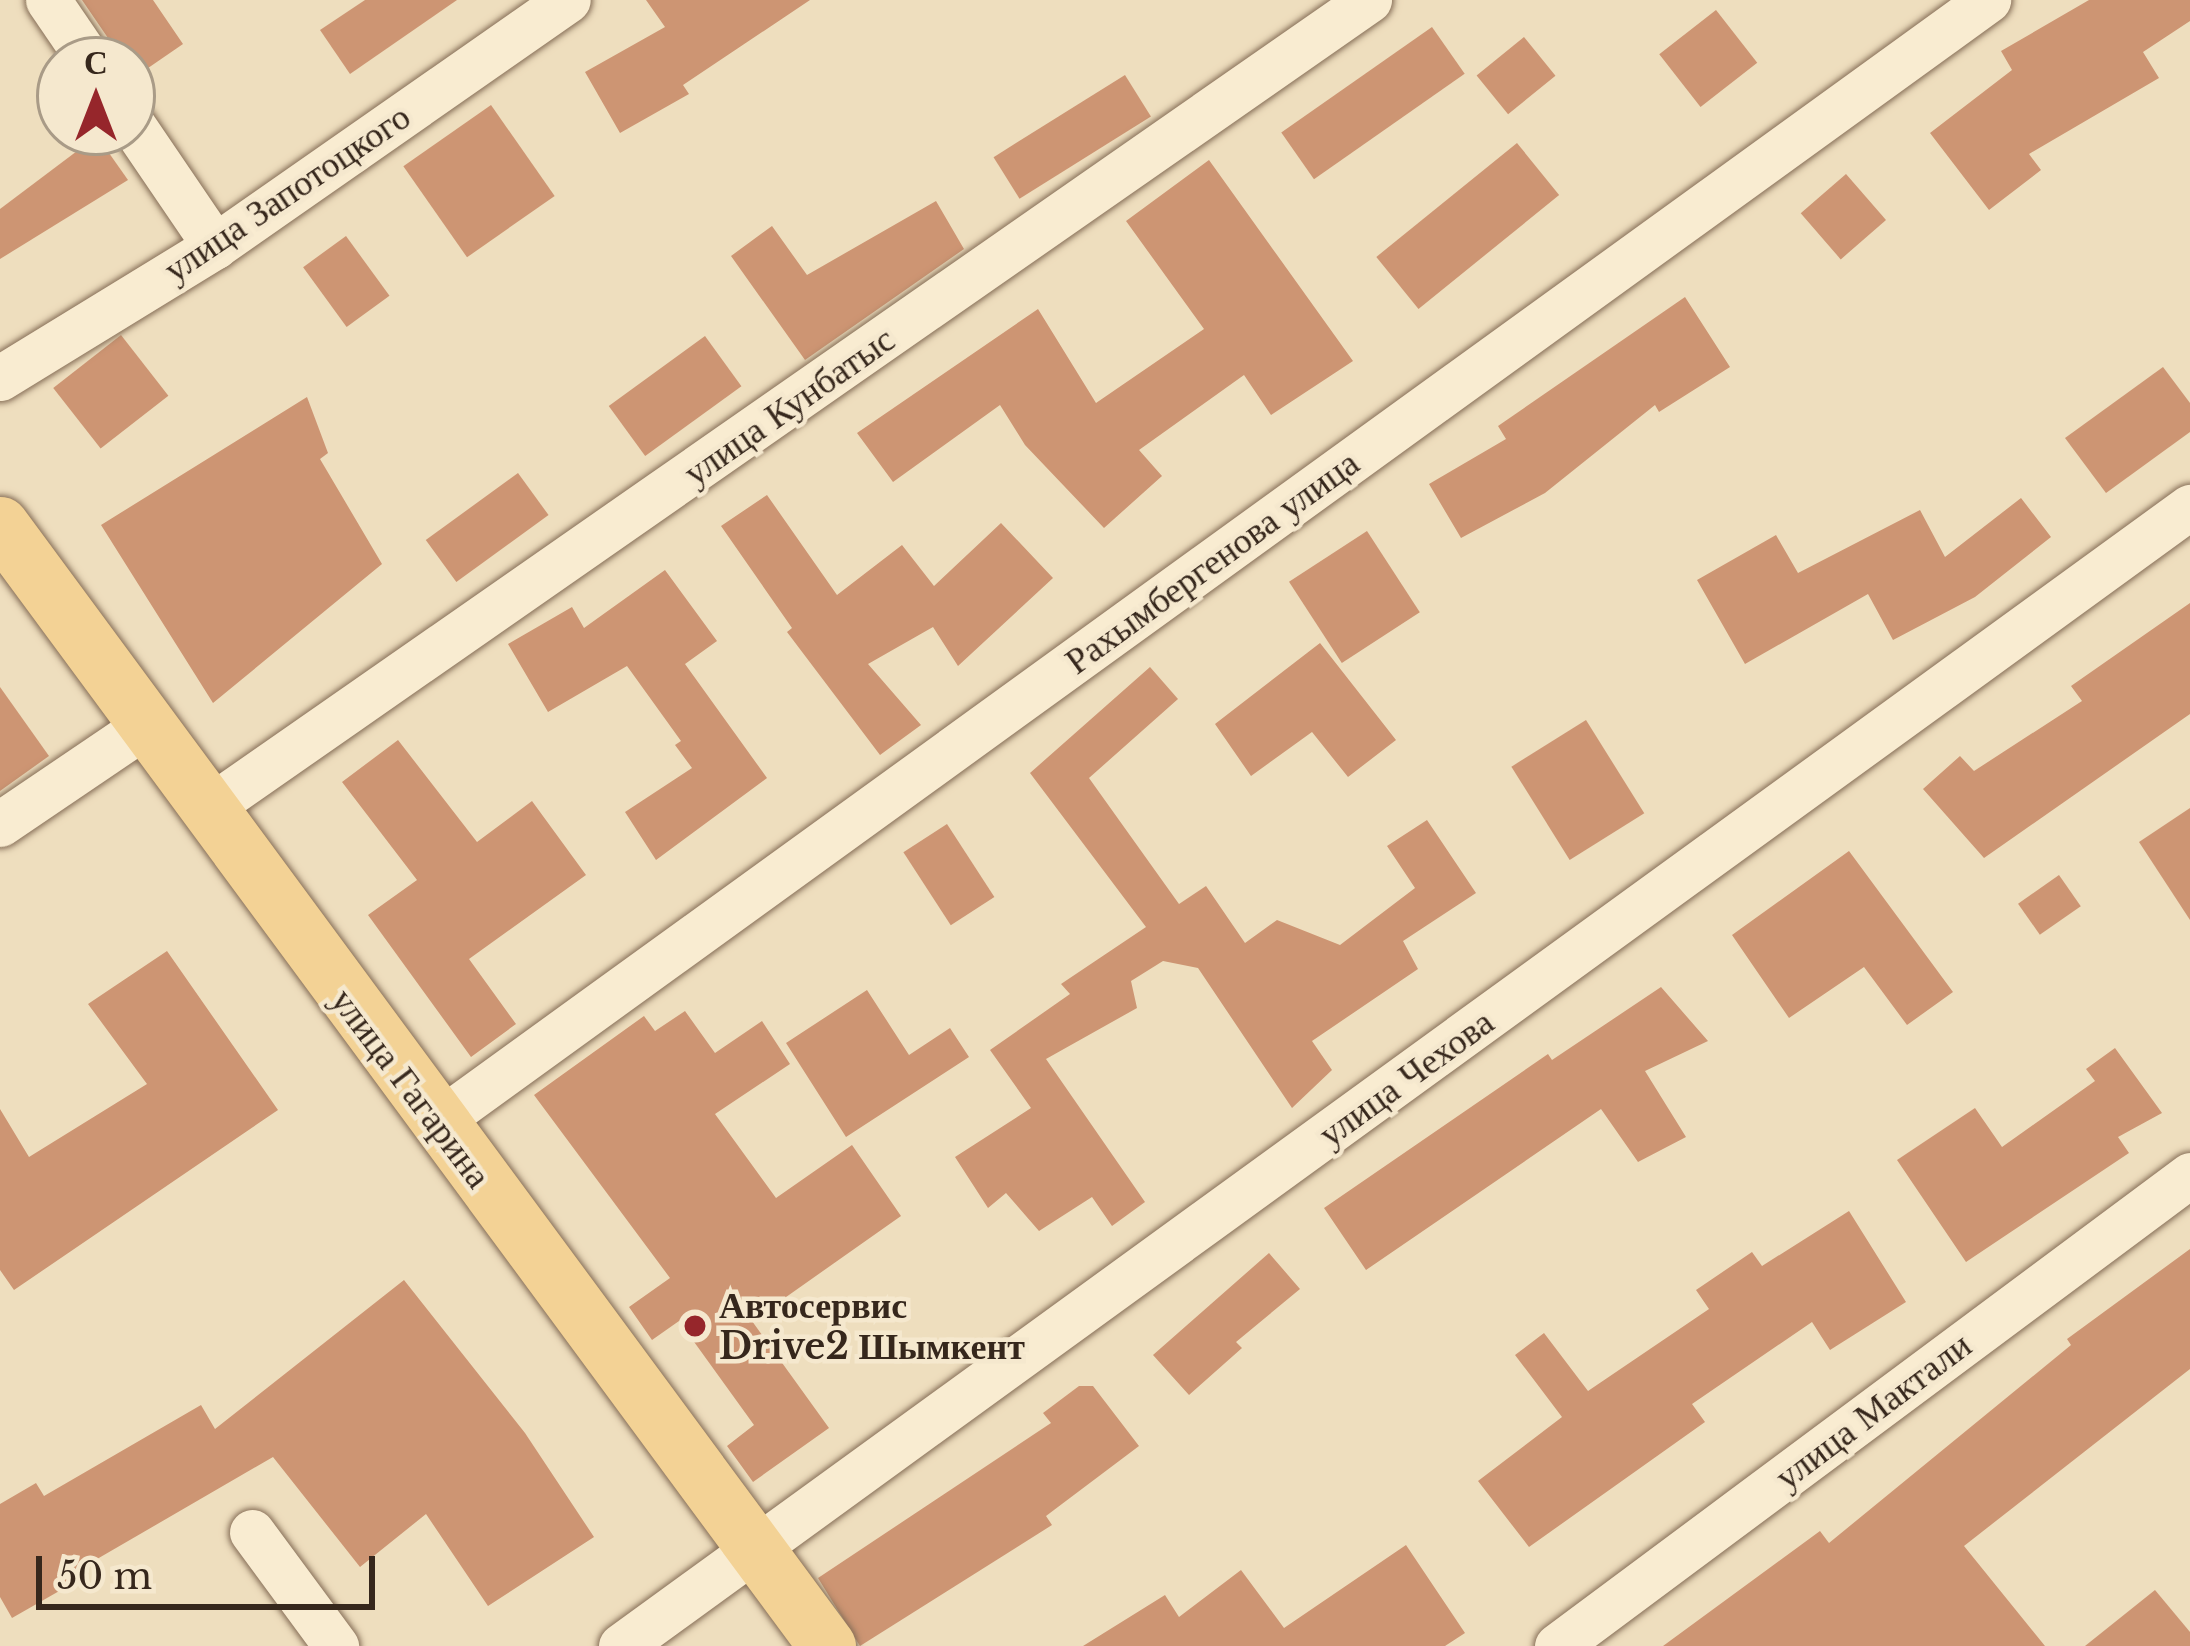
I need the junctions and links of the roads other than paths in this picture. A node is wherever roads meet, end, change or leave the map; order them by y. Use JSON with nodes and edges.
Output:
{"nodes":[{"id":1,"x":48,"y":0,"type":"edge"},
{"id":2,"x":568,"y":0,"type":"edge"},
{"id":3,"x":1369,"y":0,"type":"edge"},
{"id":4,"x":1988,"y":0,"type":"edge"},
{"id":5,"x":73,"y":36,"type":"edge"},
{"id":6,"x":154,"y":156,"type":"edge"},
{"id":7,"x":215,"y":246,"type":"junction"},
{"id":8,"x":0,"y":378,"type":"edge"},
{"id":9,"x":2190,"y":507,"type":"edge"},
{"id":10,"x":0,"y":525,"type":"edge"},
{"id":11,"x":146,"y":725,"type":"junction"},
{"id":12,"x":207,"y":809,"type":"junction"},
{"id":13,"x":0,"y":824,"type":"edge"},
{"id":14,"x":436,"y":1124,"type":"junction"},
{"id":15,"x":2190,"y":1175,"type":"edge"},
{"id":16,"x":252,"y":1532,"type":"dead end"},
{"id":17,"x":760,"y":1549,"type":"junction"},
{"id":18,"x":336,"y":1646,"type":"edge"},
{"id":19,"x":621,"y":1646,"type":"edge"},
{"id":20,"x":827,"y":1646,"type":"edge"},
{"id":21,"x":1557,"y":1646,"type":"edge"}],
"edges":[{"from":1,"to":5,"type":"street"},
{"from":2,"to":7,"type":"street","name":"улица Запотоцкого"},
{"from":3,"to":12,"type":"street","name":"улица Кунбатыс"},
{"from":4,"to":14,"type":"street","name":"Рахымбергенова улица"},
{"from":6,"to":7,"type":"street"},
{"from":7,"to":8,"type":"street","name":"улица Запотоцкого"},
{"from":9,"to":17,"type":"street","name":"улица Чехова"},
{"from":10,"to":11,"type":"main road","name":"улица Гагарина"},
{"from":11,"to":12,"type":"main road","name":"улица Гагарина"},
{"from":11,"to":13,"type":"street"},
{"from":12,"to":14,"type":"main road","name":"улица Гагарина"},
{"from":14,"to":17,"type":"main road","name":"улица Гагарина"},
{"from":15,"to":21,"type":"street","name":"улица Мактали"},
{"from":16,"to":18,"type":"street"},
{"from":17,"to":19,"type":"street","name":"улица Чехова"},
{"from":17,"to":20,"type":"main road","name":"улица Гагарина"}]}
